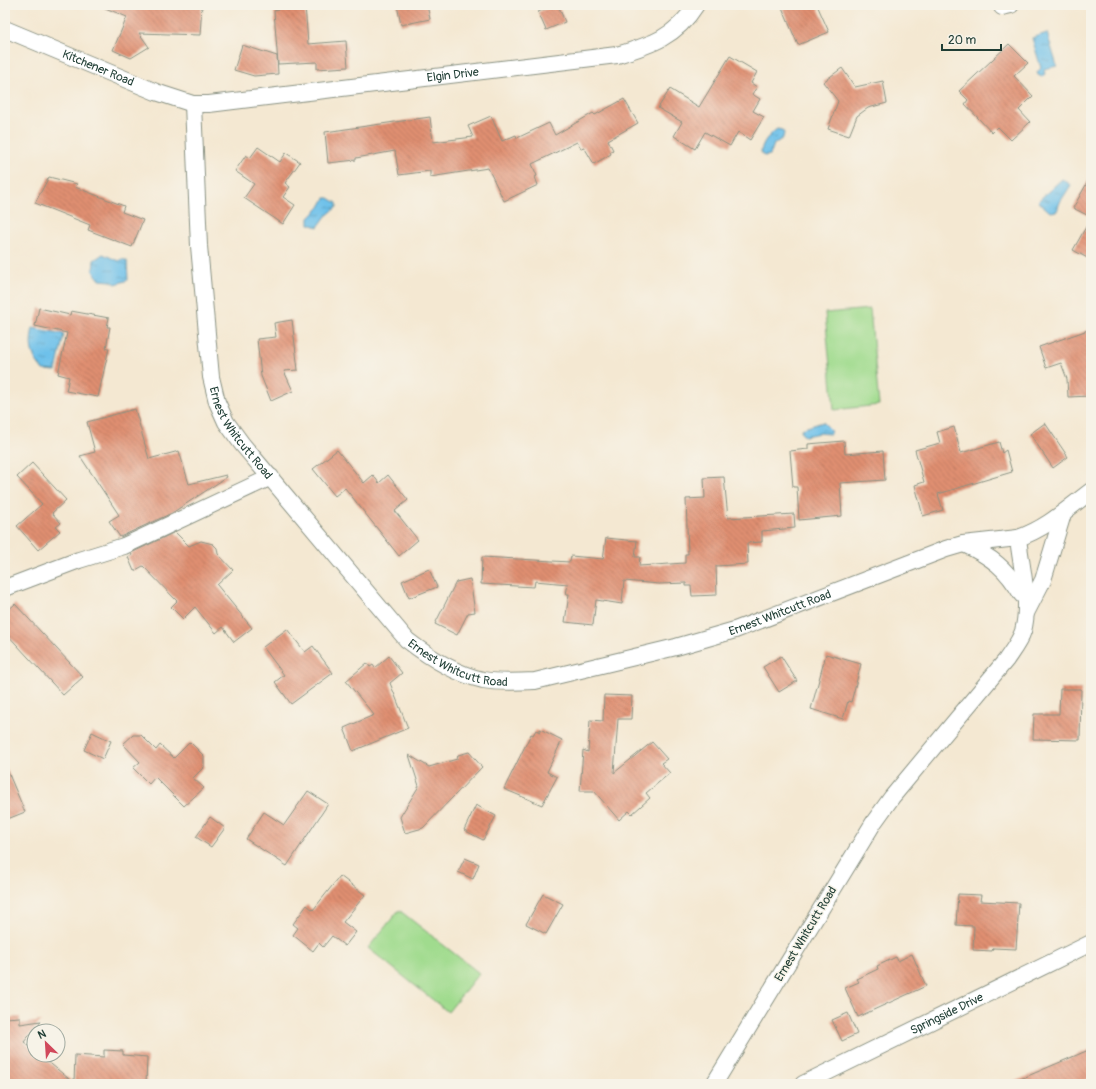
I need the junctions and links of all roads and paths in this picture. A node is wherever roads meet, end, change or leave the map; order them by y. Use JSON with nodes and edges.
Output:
{"nodes":[{"id":1,"x":696,"y":5,"type":"edge"},
{"id":2,"x":5,"y":29,"type":"edge"},
{"id":3,"x":193,"y":104,"type":"junction"},
{"id":4,"x":271,"y":477,"type":"junction"},
{"id":5,"x":1091,"y":491,"type":"edge"},
{"id":6,"x":1064,"y":514,"type":"junction"},
{"id":7,"x":1018,"y":538,"type":"junction"},
{"id":8,"x":963,"y":544,"type":"junction"},
{"id":9,"x":5,"y":588,"type":"edge"},
{"id":10,"x":1025,"y":607,"type":"junction"},
{"id":11,"x":1091,"y":943,"type":"edge"},
{"id":12,"x":714,"y":1084,"type":"edge"},
{"id":13,"x":803,"y":1084,"type":"edge"}],
"edges":[{"from":1,"to":3,"type":"street","name":"Elgin Drive"},
{"from":2,"to":3,"type":"street","name":"Kitchener Road"},
{"from":3,"to":4,"type":"street","name":"Ernest Whitcutt Road"},
{"from":4,"to":8,"type":"street","name":"Ernest Whitcutt Road"},
{"from":4,"to":9,"type":"street"},
{"from":5,"to":6,"type":"street"},
{"from":6,"to":7,"type":"street"},
{"from":6,"to":10,"type":"street","name":"Ernest Whitcutt Road"},
{"from":7,"to":8,"type":"street","name":"Ernest Whitcutt Road"},
{"from":7,"to":10,"type":"street","name":"Ernest Whitcutt Road"},
{"from":8,"to":10,"type":"street"},
{"from":10,"to":12,"type":"street","name":"Ernest Whitcutt Road"},
{"from":11,"to":13,"type":"street","name":"Springside Drive"}]}
